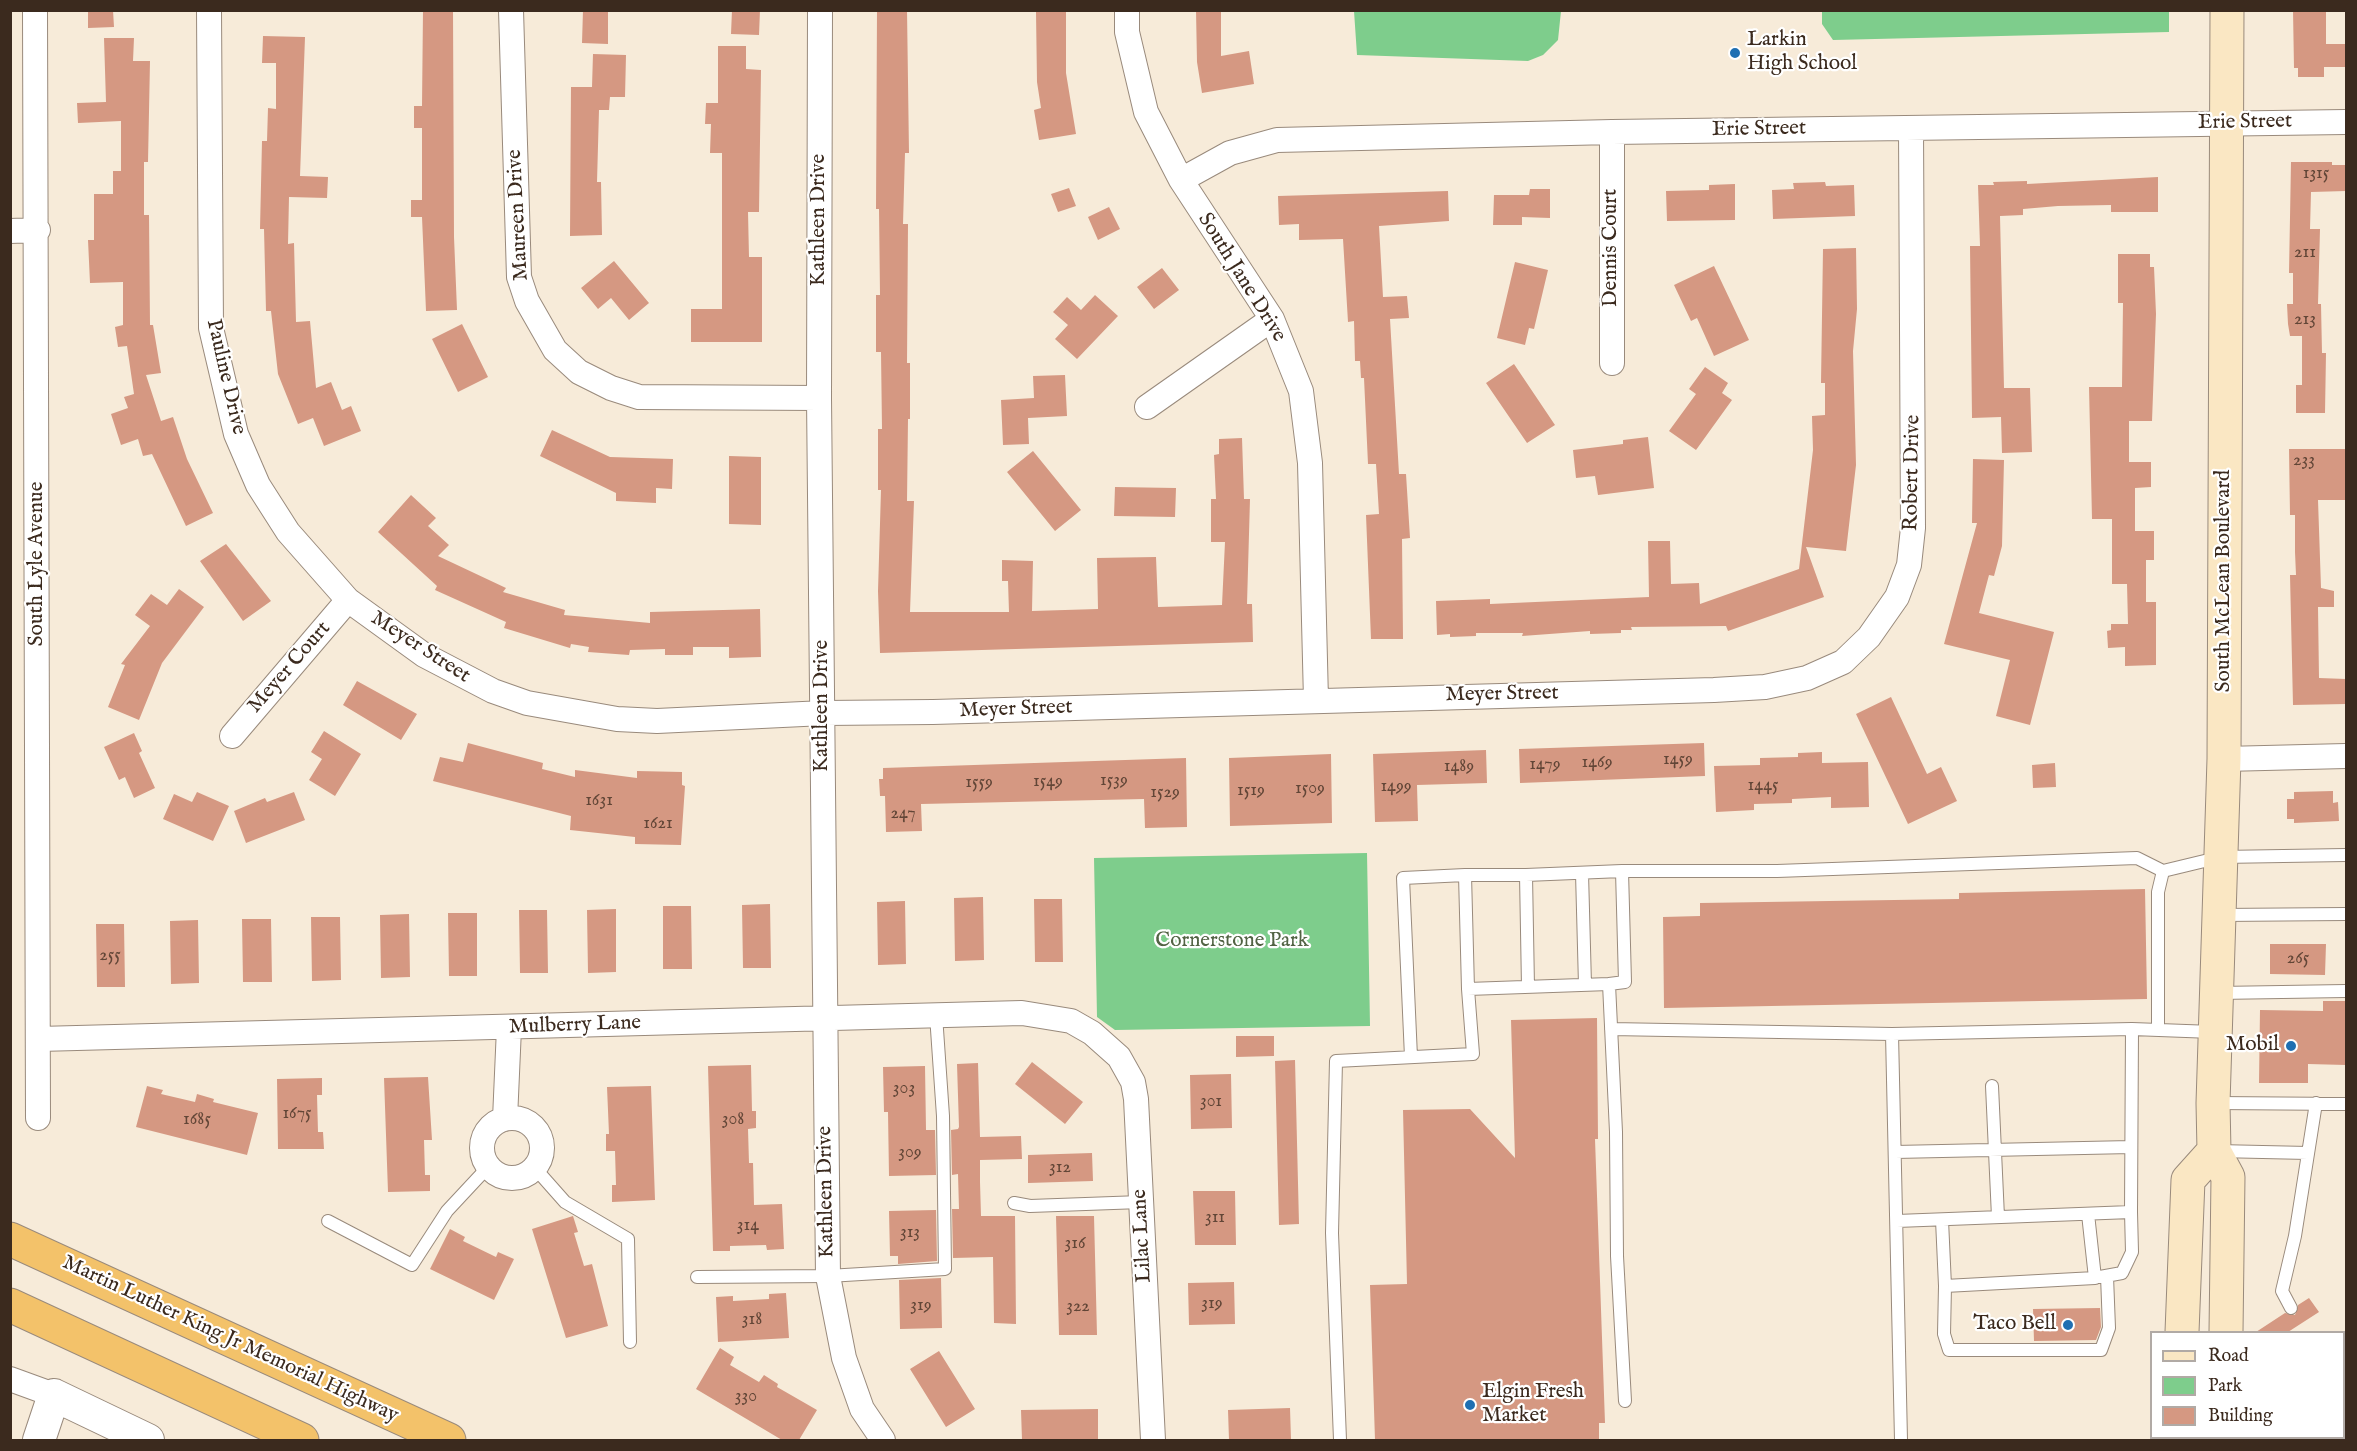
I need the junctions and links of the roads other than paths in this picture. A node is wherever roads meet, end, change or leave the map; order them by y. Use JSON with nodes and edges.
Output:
{"nodes":[{"id":1,"x":36,"y":10,"type":"edge"},
{"id":2,"x":208,"y":10,"type":"edge"},
{"id":3,"x":511,"y":10,"type":"edge"},
{"id":4,"x":820,"y":10,"type":"edge"},
{"id":5,"x":1127,"y":10,"type":"edge"},
{"id":6,"x":2227,"y":10,"type":"edge"},
{"id":7,"x":2346,"y":122,"type":"edge"},
{"id":8,"x":2228,"y":123,"type":"junction"},
{"id":9,"x":1911,"y":128,"type":"junction"},
{"id":10,"x":1612,"y":132,"type":"junction"},
{"id":11,"x":1181,"y":180,"type":"junction"},
{"id":12,"x":38,"y":230,"type":"junction"},
{"id":13,"x":10,"y":231,"type":"edge"},
{"id":14,"x":1272,"y":319,"type":"junction"},
{"id":15,"x":1612,"y":363,"type":"dead end"},
{"id":16,"x":819,"y":398,"type":"junction"},
{"id":17,"x":1147,"y":407,"type":"dead end"},
{"id":18,"x":348,"y":600,"type":"junction"},
{"id":19,"x":1714,"y":690,"type":"joint"},
{"id":20,"x":1316,"y":700,"type":"junction"},
{"id":21,"x":824,"y":713,"type":"junction"},
{"id":22,"x":232,"y":736,"type":"dead end"},
{"id":23,"x":2346,"y":756,"type":"edge"},
{"id":24,"x":2224,"y":759,"type":"junction"},
{"id":25,"x":2346,"y":855,"type":"edge"},
{"id":26,"x":2221,"y":857,"type":"junction"},
{"id":27,"x":1622,"y":871,"type":"junction"},
{"id":28,"x":2163,"y":871,"type":"junction"},
{"id":29,"x":1582,"y":873,"type":"junction"},
{"id":30,"x":1465,"y":875,"type":"junction"},
{"id":31,"x":1526,"y":875,"type":"junction"},
{"id":32,"x":2346,"y":914,"type":"edge"},
{"id":33,"x":2219,"y":915,"type":"junction"},
{"id":34,"x":1609,"y":984,"type":"junction"},
{"id":35,"x":1585,"y":985,"type":"junction"},
{"id":36,"x":1528,"y":987,"type":"junction"},
{"id":37,"x":1468,"y":989,"type":"junction"},
{"id":38,"x":2346,"y":991,"type":"edge"},
{"id":39,"x":2217,"y":993,"type":"junction"},
{"id":40,"x":936,"y":1015,"type":"junction"},
{"id":41,"x":824,"y":1020,"type":"junction"},
{"id":42,"x":509,"y":1028,"type":"junction"},
{"id":43,"x":1611,"y":1029,"type":"junction"},
{"id":44,"x":2132,"y":1029,"type":"junction"},
{"id":45,"x":2158,"y":1030,"type":"junction"},
{"id":46,"x":2215,"y":1032,"type":"junction"},
{"id":47,"x":1892,"y":1034,"type":"junction"},
{"id":48,"x":39,"y":1039,"type":"junction"},
{"id":49,"x":1104,"y":1042,"type":"joint"},
{"id":50,"x":1411,"y":1057,"type":"junction"},
{"id":51,"x":1992,"y":1086,"type":"dead end"},
{"id":52,"x":2213,"y":1103,"type":"junction"},
{"id":53,"x":2316,"y":1103,"type":"junction"},
{"id":54,"x":2346,"y":1104,"type":"edge"},
{"id":55,"x":38,"y":1118,"type":"dead end"},
{"id":56,"x":505,"y":1119,"type":"junction"},
{"id":57,"x":2131,"y":1147,"type":"junction"},
{"id":58,"x":1995,"y":1150,"type":"junction"},
{"id":59,"x":2214,"y":1151,"type":"junction"},
{"id":60,"x":1895,"y":1152,"type":"junction"},
{"id":61,"x":2308,"y":1153,"type":"junction"},
{"id":62,"x":488,"y":1167,"type":"junction"},
{"id":63,"x":534,"y":1167,"type":"junction"},
{"id":64,"x":1141,"y":1202,"type":"junction"},
{"id":65,"x":1014,"y":1203,"type":"dead end"},
{"id":66,"x":2131,"y":1212,"type":"junction"},
{"id":67,"x":2088,"y":1214,"type":"junction"},
{"id":68,"x":1998,"y":1218,"type":"junction"},
{"id":69,"x":1942,"y":1220,"type":"junction"},
{"id":70,"x":328,"y":1221,"type":"dead end"},
{"id":71,"x":1897,"y":1221,"type":"junction"},
{"id":72,"x":10,"y":1239,"type":"edge"},
{"id":73,"x":828,"y":1276,"type":"junction"},
{"id":74,"x":697,"y":1277,"type":"dead end"},
{"id":75,"x":2101,"y":1277,"type":"junction"},
{"id":76,"x":1945,"y":1286,"type":"junction"},
{"id":77,"x":10,"y":1305,"type":"edge"},
{"id":78,"x":2291,"y":1308,"type":"dead end"},
{"id":79,"x":2182,"y":1331,"type":"edge"},
{"id":80,"x":2226,"y":1331,"type":"edge"},
{"id":81,"x":630,"y":1342,"type":"dead end"},
{"id":82,"x":10,"y":1379,"type":"edge"},
{"id":83,"x":54,"y":1395,"type":"junction"},
{"id":84,"x":1625,"y":1401,"type":"dead end"},
{"id":85,"x":416,"y":1425,"type":"junction"},
{"id":86,"x":39,"y":1440,"type":"edge"},
{"id":87,"x":148,"y":1440,"type":"edge"},
{"id":88,"x":302,"y":1440,"type":"edge"},
{"id":89,"x":449,"y":1440,"type":"edge"},
{"id":90,"x":465,"y":1440,"type":"edge"},
{"id":91,"x":883,"y":1440,"type":"edge"},
{"id":92,"x":1153,"y":1440,"type":"edge"},
{"id":93,"x":1340,"y":1440,"type":"edge"},
{"id":94,"x":1901,"y":1440,"type":"edge"}],
"edges":[{"from":1,"to":12,"type":"street","name":"South Lyle Avenue"},
{"from":2,"to":18,"type":"street","name":"Pauline Drive"},
{"from":3,"to":16,"type":"street","name":"Maureen Drive"},
{"from":4,"to":16,"type":"street","name":"Kathleen Drive"},
{"from":5,"to":11,"type":"street","name":"South Jane Drive"},
{"from":6,"to":8,"type":"main road","name":"South McLean Boulevard"},
{"from":7,"to":8,"type":"street","name":"Erie Street"},
{"from":8,"to":9,"type":"street","name":"Erie Street"},
{"from":8,"to":24,"type":"main road","name":"South McLean Boulevard"},
{"from":9,"to":10,"type":"street","name":"Erie Street"},
{"from":9,"to":19,"type":"street","name":"Robert Drive"},
{"from":10,"to":11,"type":"street","name":"Erie Street"},
{"from":10,"to":15,"type":"street","name":"Dennis Court"},
{"from":11,"to":14,"type":"street","name":"South Jane Drive"},
{"from":12,"to":13,"type":"street"},
{"from":12,"to":48,"type":"street","name":"South Lyle Avenue"},
{"from":14,"to":17,"type":"street"},
{"from":14,"to":20,"type":"street","name":"South Jane Drive"},
{"from":16,"to":21,"type":"street","name":"Kathleen Drive"},
{"from":18,"to":21,"type":"street","name":"Meyer Street"},
{"from":18,"to":22,"type":"street","name":"Meyer Court"},
{"from":19,"to":20,"type":"street","name":"Meyer Street"},
{"from":20,"to":21,"type":"street","name":"Meyer Street"},
{"from":21,"to":41,"type":"street","name":"Kathleen Drive"},
{"from":23,"to":24,"type":"street"},
{"from":24,"to":26,"type":"main road","name":"South McLean Boulevard"},
{"from":25,"to":26,"type":"lane"},
{"from":26,"to":28,"type":"lane"},
{"from":26,"to":33,"type":"main road","name":"South McLean Boulevard"},
{"from":27,"to":28,"type":"lane"},
{"from":27,"to":29,"type":"lane"},
{"from":27,"to":34,"type":"lane"},
{"from":28,"to":45,"type":"lane"},
{"from":29,"to":31,"type":"lane"},
{"from":29,"to":35,"type":"lane"},
{"from":30,"to":31,"type":"lane"},
{"from":30,"to":37,"type":"lane"},
{"from":30,"to":50,"type":"lane"},
{"from":31,"to":36,"type":"lane"},
{"from":32,"to":33,"type":"lane"},
{"from":33,"to":39,"type":"main road","name":"South McLean Boulevard"},
{"from":34,"to":35,"type":"lane"},
{"from":34,"to":43,"type":"lane"},
{"from":35,"to":36,"type":"lane"},
{"from":36,"to":37,"type":"lane"},
{"from":37,"to":50,"type":"lane"},
{"from":38,"to":39,"type":"lane"},
{"from":39,"to":46,"type":"main road","name":"South McLean Boulevard"},
{"from":40,"to":41,"type":"street","name":"Mulberry Lane"},
{"from":40,"to":49,"type":"street","name":"Mulberry Lane"},
{"from":40,"to":73,"type":"lane"},
{"from":41,"to":42,"type":"street","name":"Mulberry Lane"},
{"from":41,"to":73,"type":"street","name":"Kathleen Drive"},
{"from":42,"to":48,"type":"street","name":"Mulberry Lane"},
{"from":42,"to":56,"type":"street"},
{"from":43,"to":47,"type":"lane"},
{"from":43,"to":84,"type":"lane"},
{"from":44,"to":45,"type":"lane"},
{"from":44,"to":47,"type":"lane"},
{"from":44,"to":57,"type":"lane"},
{"from":45,"to":46,"type":"lane"},
{"from":46,"to":52,"type":"main road","name":"South McLean Boulevard"},
{"from":47,"to":60,"type":"lane"},
{"from":48,"to":55,"type":"street","name":"South Lyle Avenue"},
{"from":49,"to":64,"type":"street","name":"Lilac Lane"},
{"from":50,"to":93,"type":"lane"},
{"from":51,"to":58,"type":"lane"},
{"from":52,"to":53,"type":"lane"},
{"from":52,"to":59,"type":"main road","name":"South McLean Boulevard"},
{"from":53,"to":54,"type":"lane"},
{"from":53,"to":61,"type":"lane"},
{"from":56,"to":62,"type":"street"},
{"from":56,"to":63,"type":"street"},
{"from":57,"to":58,"type":"lane"},
{"from":57,"to":66,"type":"lane"},
{"from":58,"to":60,"type":"lane"},
{"from":58,"to":68,"type":"lane"},
{"from":59,"to":61,"type":"lane"},
{"from":59,"to":79,"type":"main road"},
{"from":59,"to":80,"type":"main road","name":"South McLean Boulevard"},
{"from":60,"to":71,"type":"lane"},
{"from":61,"to":78,"type":"lane"},
{"from":62,"to":63,"type":"street"},
{"from":62,"to":70,"type":"lane"},
{"from":63,"to":81,"type":"lane"},
{"from":64,"to":65,"type":"lane"},
{"from":64,"to":92,"type":"street","name":"Lilac Lane"},
{"from":66,"to":67,"type":"lane"},
{"from":66,"to":75,"type":"lane"},
{"from":67,"to":68,"type":"lane"},
{"from":67,"to":75,"type":"lane"},
{"from":68,"to":69,"type":"lane"},
{"from":69,"to":71,"type":"lane"},
{"from":69,"to":76,"type":"lane"},
{"from":71,"to":94,"type":"lane"},
{"from":72,"to":85,"type":"highway","name":"Martin Luther King Jr Memorial Highway"},
{"from":73,"to":74,"type":"lane"},
{"from":73,"to":91,"type":"street","name":"Kathleen Drive"},
{"from":75,"to":76,"type":"lane"},
{"from":75,"to":76,"type":"lane"},
{"from":77,"to":88,"type":"highway"},
{"from":82,"to":83,"type":"street"},
{"from":83,"to":86,"type":"street"},
{"from":83,"to":87,"type":"street"},
{"from":85,"to":89,"type":"highway","name":"Martin Luther King Jr Memorial Highway"},
{"from":85,"to":90,"type":"highway"}]}
